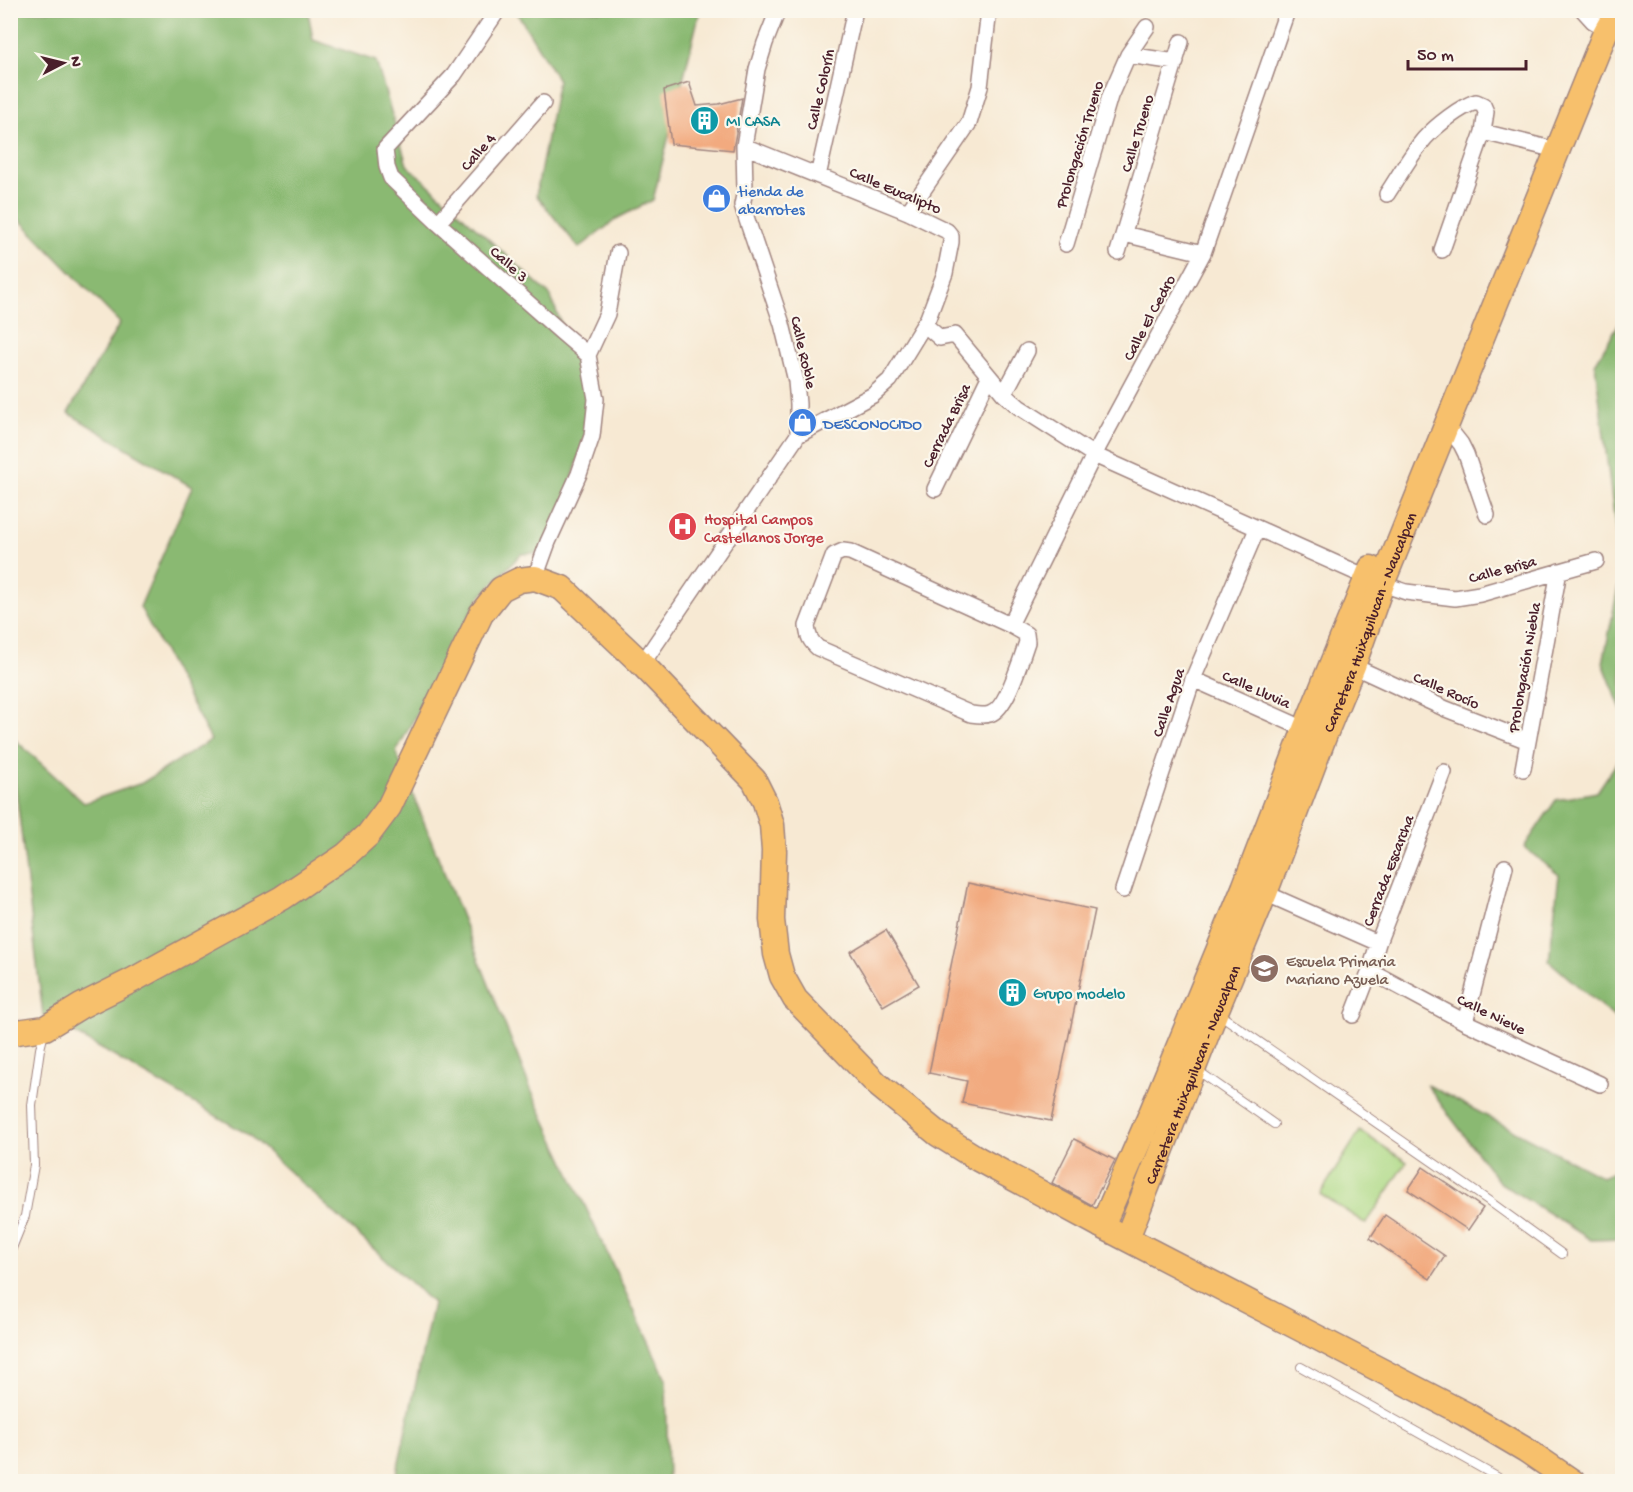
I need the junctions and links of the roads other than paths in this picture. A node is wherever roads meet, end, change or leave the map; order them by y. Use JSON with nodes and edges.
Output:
{"nodes":[{"id":1,"x":498,"y":10,"type":"edge"},
{"id":2,"x":778,"y":10,"type":"edge"},
{"id":3,"x":855,"y":10,"type":"edge"},
{"id":4,"x":989,"y":10,"type":"edge"},
{"id":5,"x":1286,"y":14,"type":"dead end"},
{"id":6,"x":1600,"y":16,"type":"edge"},
{"id":7,"x":1147,"y":27,"type":"dead end"},
{"id":8,"x":1181,"y":42,"type":"dead end"},
{"id":9,"x":1128,"y":56,"type":"junction"},
{"id":10,"x":1176,"y":62,"type":"junction"},
{"id":11,"x":543,"y":103,"type":"dead end"},
{"id":12,"x":1483,"y":132,"type":"junction"},
{"id":13,"x":744,"y":146,"type":"junction"},
{"id":14,"x":1544,"y":147,"type":"junction"},
{"id":15,"x":818,"y":176,"type":"junction"},
{"id":16,"x":1387,"y":194,"type":"dead end"},
{"id":17,"x":908,"y":212,"type":"junction"},
{"id":18,"x":438,"y":223,"type":"junction"},
{"id":19,"x":1124,"y":234,"type":"junction"},
{"id":20,"x":1066,"y":244,"type":"dead end"},
{"id":21,"x":1442,"y":250,"type":"dead end"},
{"id":22,"x":1118,"y":252,"type":"dead end"},
{"id":23,"x":618,"y":253,"type":"dead end"},
{"id":24,"x":1203,"y":253,"type":"junction"},
{"id":25,"x":924,"y":324,"type":"junction"},
{"id":26,"x":1027,"y":351,"type":"dead end"},
{"id":27,"x":588,"y":355,"type":"junction"},
{"id":28,"x":988,"y":377,"type":"junction"},
{"id":29,"x":1004,"y":394,"type":"junction"},
{"id":30,"x":1446,"y":425,"type":"junction"},
{"id":31,"x":798,"y":435,"type":"junction"},
{"id":32,"x":1094,"y":455,"type":"junction"},
{"id":33,"x":934,"y":489,"type":"dead end"},
{"id":34,"x":1487,"y":515,"type":"dead end"},
{"id":35,"x":1257,"y":529,"type":"junction"},
{"id":36,"x":1596,"y":561,"type":"dead end"},
{"id":37,"x":1559,"y":571,"type":"junction"},
{"id":38,"x":535,"y":578,"type":"junction"},
{"id":39,"x":1375,"y":581,"type":"junction"},
{"id":40,"x":1010,"y":625,"type":"junction"},
{"id":41,"x":642,"y":664,"type":"junction"},
{"id":42,"x":1353,"y":666,"type":"junction"},
{"id":43,"x":1193,"y":679,"type":"junction"},
{"id":44,"x":1305,"y":729,"type":"junction"},
{"id":45,"x":1528,"y":741,"type":"junction"},
{"id":46,"x":1523,"y":769,"type":"dead end"},
{"id":47,"x":1444,"y":772,"type":"dead end"},
{"id":48,"x":1505,"y":867,"type":"dead end"},
{"id":49,"x":1123,"y":890,"type":"dead end"},
{"id":50,"x":1254,"y":890,"type":"junction"},
{"id":51,"x":1377,"y":943,"type":"junction"},
{"id":52,"x":1370,"y":971,"type":"junction"},
{"id":53,"x":1216,"y":1011,"type":"junction"},
{"id":54,"x":1353,"y":1015,"type":"dead end"},
{"id":55,"x":1465,"y":1022,"type":"junction"},
{"id":56,"x":45,"y":1028,"type":"junction"},
{"id":57,"x":10,"y":1033,"type":"edge"},
{"id":58,"x":1193,"y":1068,"type":"junction"},
{"id":59,"x":1600,"y":1084,"type":"dead end"},
{"id":60,"x":1274,"y":1124,"type":"dead end"},
{"id":61,"x":1102,"y":1226,"type":"junction"},
{"id":62,"x":1127,"y":1238,"type":"junction"},
{"id":63,"x":10,"y":1252,"type":"edge"},
{"id":64,"x":1562,"y":1254,"type":"dead end"},
{"id":65,"x":1301,"y":1367,"type":"dead end"},
{"id":66,"x":1506,"y":1482,"type":"edge"},
{"id":67,"x":1573,"y":1482,"type":"edge"}],
"edges":[{"from":1,"to":18,"type":"street","name":"Calle 3"},
{"from":2,"to":13,"type":"street","name":"Calle Roble"},
{"from":3,"to":15,"type":"street","name":"Calle Colorín"},
{"from":4,"to":17,"type":"street"},
{"from":5,"to":24,"type":"street","name":"Calle El Cedro"},
{"from":6,"to":14,"type":"main road","name":"Carretera Huixquilucan - Naucalpan"},
{"from":6,"to":30,"type":"main road","name":"Carretera Huixquilucan - Naucalpan"},
{"from":7,"to":9,"type":"street","name":"Prolongación Trueno"},
{"from":8,"to":10,"type":"street","name":"Calle Trueno"},
{"from":9,"to":10,"type":"street"},
{"from":9,"to":20,"type":"street","name":"Prolongación Trueno"},
{"from":10,"to":19,"type":"street","name":"Calle Trueno"},
{"from":11,"to":18,"type":"street","name":"Calle 4"},
{"from":12,"to":14,"type":"street"},
{"from":12,"to":16,"type":"street"},
{"from":12,"to":21,"type":"street"},
{"from":13,"to":15,"type":"street","name":"Calle Eucalipto"},
{"from":13,"to":31,"type":"street","name":"Calle Roble"},
{"from":14,"to":39,"type":"main road","name":"Carretera Huixquilucan - Naucalpan"},
{"from":15,"to":17,"type":"street","name":"Calle Eucalipto"},
{"from":17,"to":25,"type":"street","name":"Calle Eucalipto"},
{"from":18,"to":27,"type":"street","name":"Calle 3"},
{"from":19,"to":22,"type":"street","name":"Calle Trueno"},
{"from":19,"to":24,"type":"street"},
{"from":23,"to":27,"type":"street"},
{"from":24,"to":32,"type":"street","name":"Calle El Cedro"},
{"from":25,"to":28,"type":"street","name":"Calle Brisa"},
{"from":25,"to":31,"type":"street","name":"Calle Eucalipto"},
{"from":26,"to":29,"type":"street"},
{"from":27,"to":38,"type":"street"},
{"from":28,"to":29,"type":"street","name":"Calle Brisa"},
{"from":28,"to":33,"type":"street","name":"Cerrada Brisa"},
{"from":29,"to":32,"type":"street","name":"Calle Brisa"},
{"from":30,"to":34,"type":"street"},
{"from":30,"to":39,"type":"main road","name":"Carretera Huixquilucan - Naucalpan"},
{"from":31,"to":41,"type":"street"},
{"from":32,"to":35,"type":"street","name":"Calle Brisa"},
{"from":32,"to":40,"type":"street","name":"Calle El Cedro"},
{"from":35,"to":39,"type":"street","name":"Calle Brisa"},
{"from":35,"to":43,"type":"street","name":"Calle Agua"},
{"from":36,"to":37,"type":"street","name":"Calle Brisa"},
{"from":37,"to":39,"type":"street","name":"Calle Brisa"},
{"from":37,"to":45,"type":"street","name":"Prolongación Niebla"},
{"from":38,"to":41,"type":"main road"},
{"from":38,"to":56,"type":"main road"},
{"from":39,"to":42,"type":"main road","name":"Carretera Huixquilucan - Naucalpan"},
{"from":39,"to":44,"type":"main road","name":"Carretera Huixquilucan - Naucalpan"},
{"from":40,"to":40,"type":"street"},
{"from":41,"to":61,"type":"main road"},
{"from":42,"to":45,"type":"street","name":"Calle Rocío"},
{"from":42,"to":50,"type":"main road","name":"Carretera Huixquilucan - Naucalpan"},
{"from":43,"to":44,"type":"street","name":"Calle Lluvia"},
{"from":43,"to":49,"type":"street","name":"Calle Agua"},
{"from":44,"to":50,"type":"main road","name":"Carretera Huixquilucan - Naucalpan"},
{"from":45,"to":46,"type":"street","name":"Prolongación Niebla"},
{"from":47,"to":51,"type":"street","name":"Cerrada Escarcha"},
{"from":48,"to":55,"type":"street"},
{"from":50,"to":51,"type":"street"},
{"from":50,"to":53,"type":"main road","name":"Carretera Huixquilucan - Naucalpan"},
{"from":50,"to":61,"type":"main road","name":"Carretera Huixquilucan - Naucalpan"},
{"from":51,"to":52,"type":"street","name":"Cerrada Escarcha"},
{"from":52,"to":54,"type":"street","name":"Cerrada Escarcha"},
{"from":52,"to":55,"type":"street","name":"Calle Nieve"},
{"from":53,"to":58,"type":"main road","name":"Carretera Huixquilucan - Naucalpan"},
{"from":53,"to":64,"type":"lane"},
{"from":55,"to":59,"type":"street","name":"Calle Nieve"},
{"from":56,"to":57,"type":"main road"},
{"from":56,"to":63,"type":"lane"},
{"from":58,"to":60,"type":"lane"},
{"from":58,"to":62,"type":"main road","name":"Carretera Huixquilucan - Naucalpan"},
{"from":61,"to":62,"type":"main road"},
{"from":62,"to":67,"type":"main road"},
{"from":65,"to":66,"type":"lane"}]}
